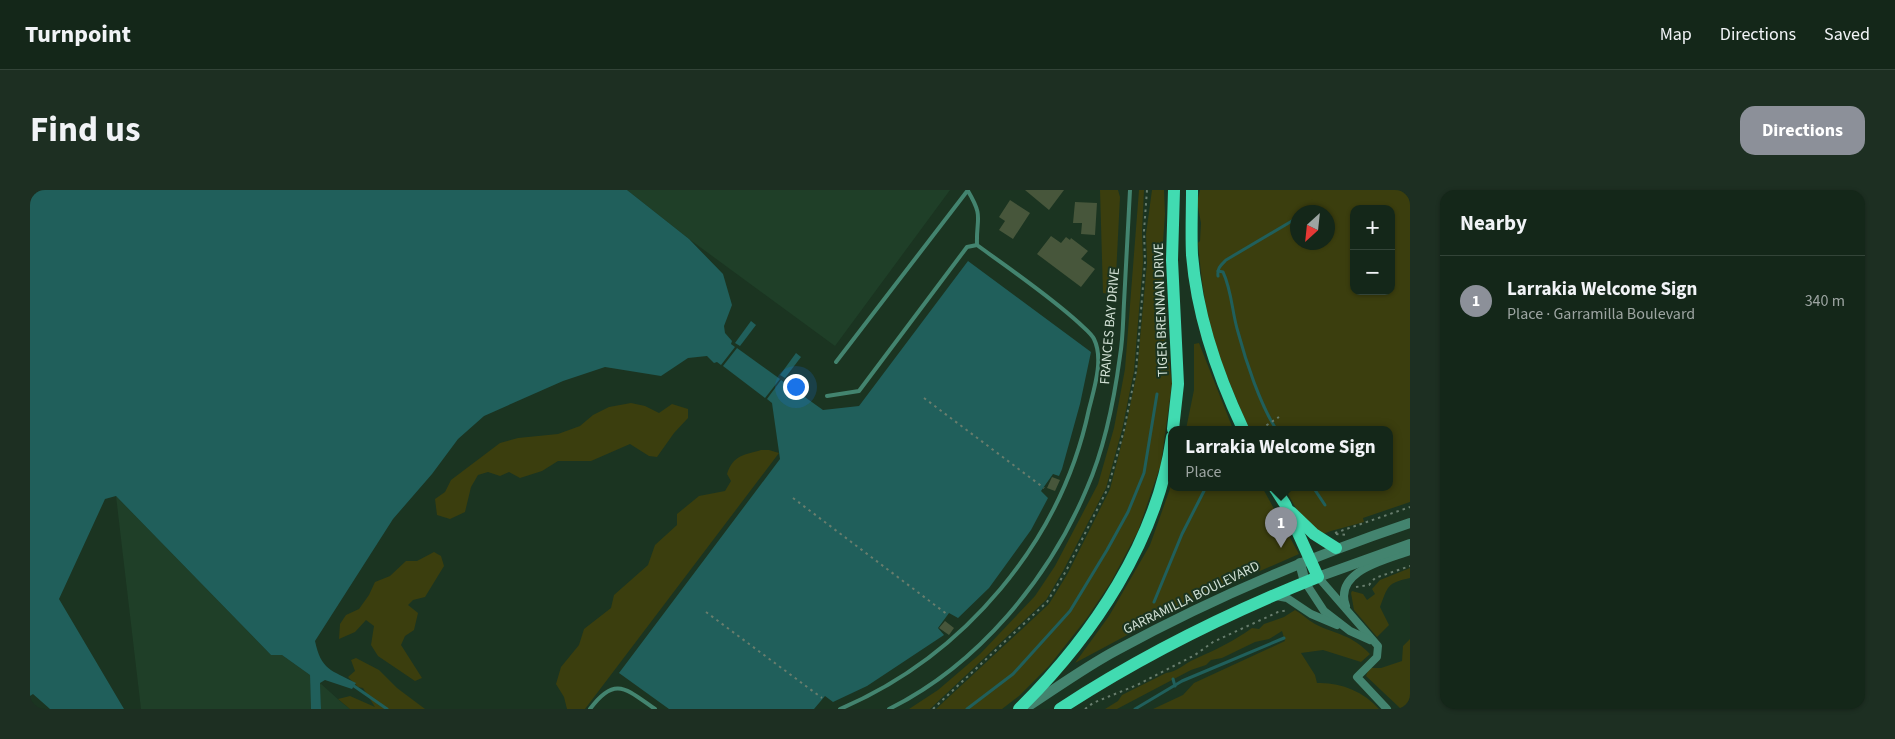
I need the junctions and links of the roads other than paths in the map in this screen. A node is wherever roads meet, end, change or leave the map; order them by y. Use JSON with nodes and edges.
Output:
{"nodes":[{"id":1,"x":968,"y":190,"type":"edge"},
{"id":2,"x":1130,"y":190,"type":"edge"},
{"id":3,"x":1174,"y":190,"type":"edge"},
{"id":4,"x":1192,"y":190,"type":"edge"},
{"id":5,"x":977,"y":245,"type":"junction"},
{"id":6,"x":836,"y":362,"type":"dead end"},
{"id":7,"x":827,"y":396,"type":"dead end"},
{"id":8,"x":1173,"y":426,"type":"edge"},
{"id":9,"x":1242,"y":426,"type":"edge"},
{"id":10,"x":1168,"y":456,"type":"edge"},
{"id":11,"x":1276,"y":491,"type":"edge"},
{"id":12,"x":1284,"y":504,"type":"junction"},
{"id":13,"x":1410,"y":523,"type":"edge"},
{"id":14,"x":1410,"y":544,"type":"edge"},
{"id":15,"x":1336,"y":548,"type":"junction"},
{"id":16,"x":1410,"y":552,"type":"edge"},
{"id":17,"x":1304,"y":561,"type":"junction"},
{"id":18,"x":1318,"y":577,"type":"junction"},
{"id":19,"x":1305,"y":582,"type":"junction"},
{"id":20,"x":1272,"y":596,"type":"junction"},
{"id":21,"x":1350,"y":614,"type":"junction"},
{"id":22,"x":1350,"y":630,"type":"junction"},
{"id":23,"x":1378,"y":646,"type":"junction"},
{"id":24,"x":590,"y":709,"type":"edge"},
{"id":25,"x":655,"y":709,"type":"edge"},
{"id":26,"x":840,"y":709,"type":"edge"},
{"id":27,"x":889,"y":709,"type":"edge"},
{"id":28,"x":1019,"y":709,"type":"edge"},
{"id":29,"x":1024,"y":709,"type":"edge"},
{"id":30,"x":1060,"y":709,"type":"edge"},
{"id":31,"x":1387,"y":709,"type":"edge"}],
"edges":[{"from":1,"to":5,"type":"lane"},
{"from":1,"to":6,"type":"lane"},
{"from":2,"to":27,"type":"lane","name":"FRANCES BAY DRIVE"},
{"from":3,"to":8,"type":"main road","name":"TIGER BRENNAN DRIVE"},
{"from":4,"to":9,"type":"main road"},
{"from":5,"to":7,"type":"lane"},
{"from":5,"to":26,"type":"lane"},
{"from":10,"to":28,"type":"main road"},
{"from":11,"to":12,"type":"main road"},
{"from":12,"to":15,"type":"main road"},
{"from":12,"to":17,"type":"main road"},
{"from":13,"to":15,"type":"street","name":"GARRAMILLA BOULEVARD"},
{"from":14,"to":18,"type":"street"},
{"from":15,"to":17,"type":"street","name":"GARRAMILLA BOULEVARD"},
{"from":16,"to":21,"type":"street"},
{"from":17,"to":18,"type":"main road"},
{"from":17,"to":19,"type":"street"},
{"from":17,"to":29,"type":"street","name":"GARRAMILLA BOULEVARD"},
{"from":18,"to":19,"type":"main road"},
{"from":18,"to":21,"type":"street"},
{"from":19,"to":20,"type":"main road"},
{"from":19,"to":22,"type":"street"},
{"from":20,"to":22,"type":"street"},
{"from":20,"to":30,"type":"main road"},
{"from":21,"to":23,"type":"street"},
{"from":22,"to":23,"type":"street"},
{"from":23,"to":31,"type":"street"},
{"from":24,"to":25,"type":"lane"}]}
